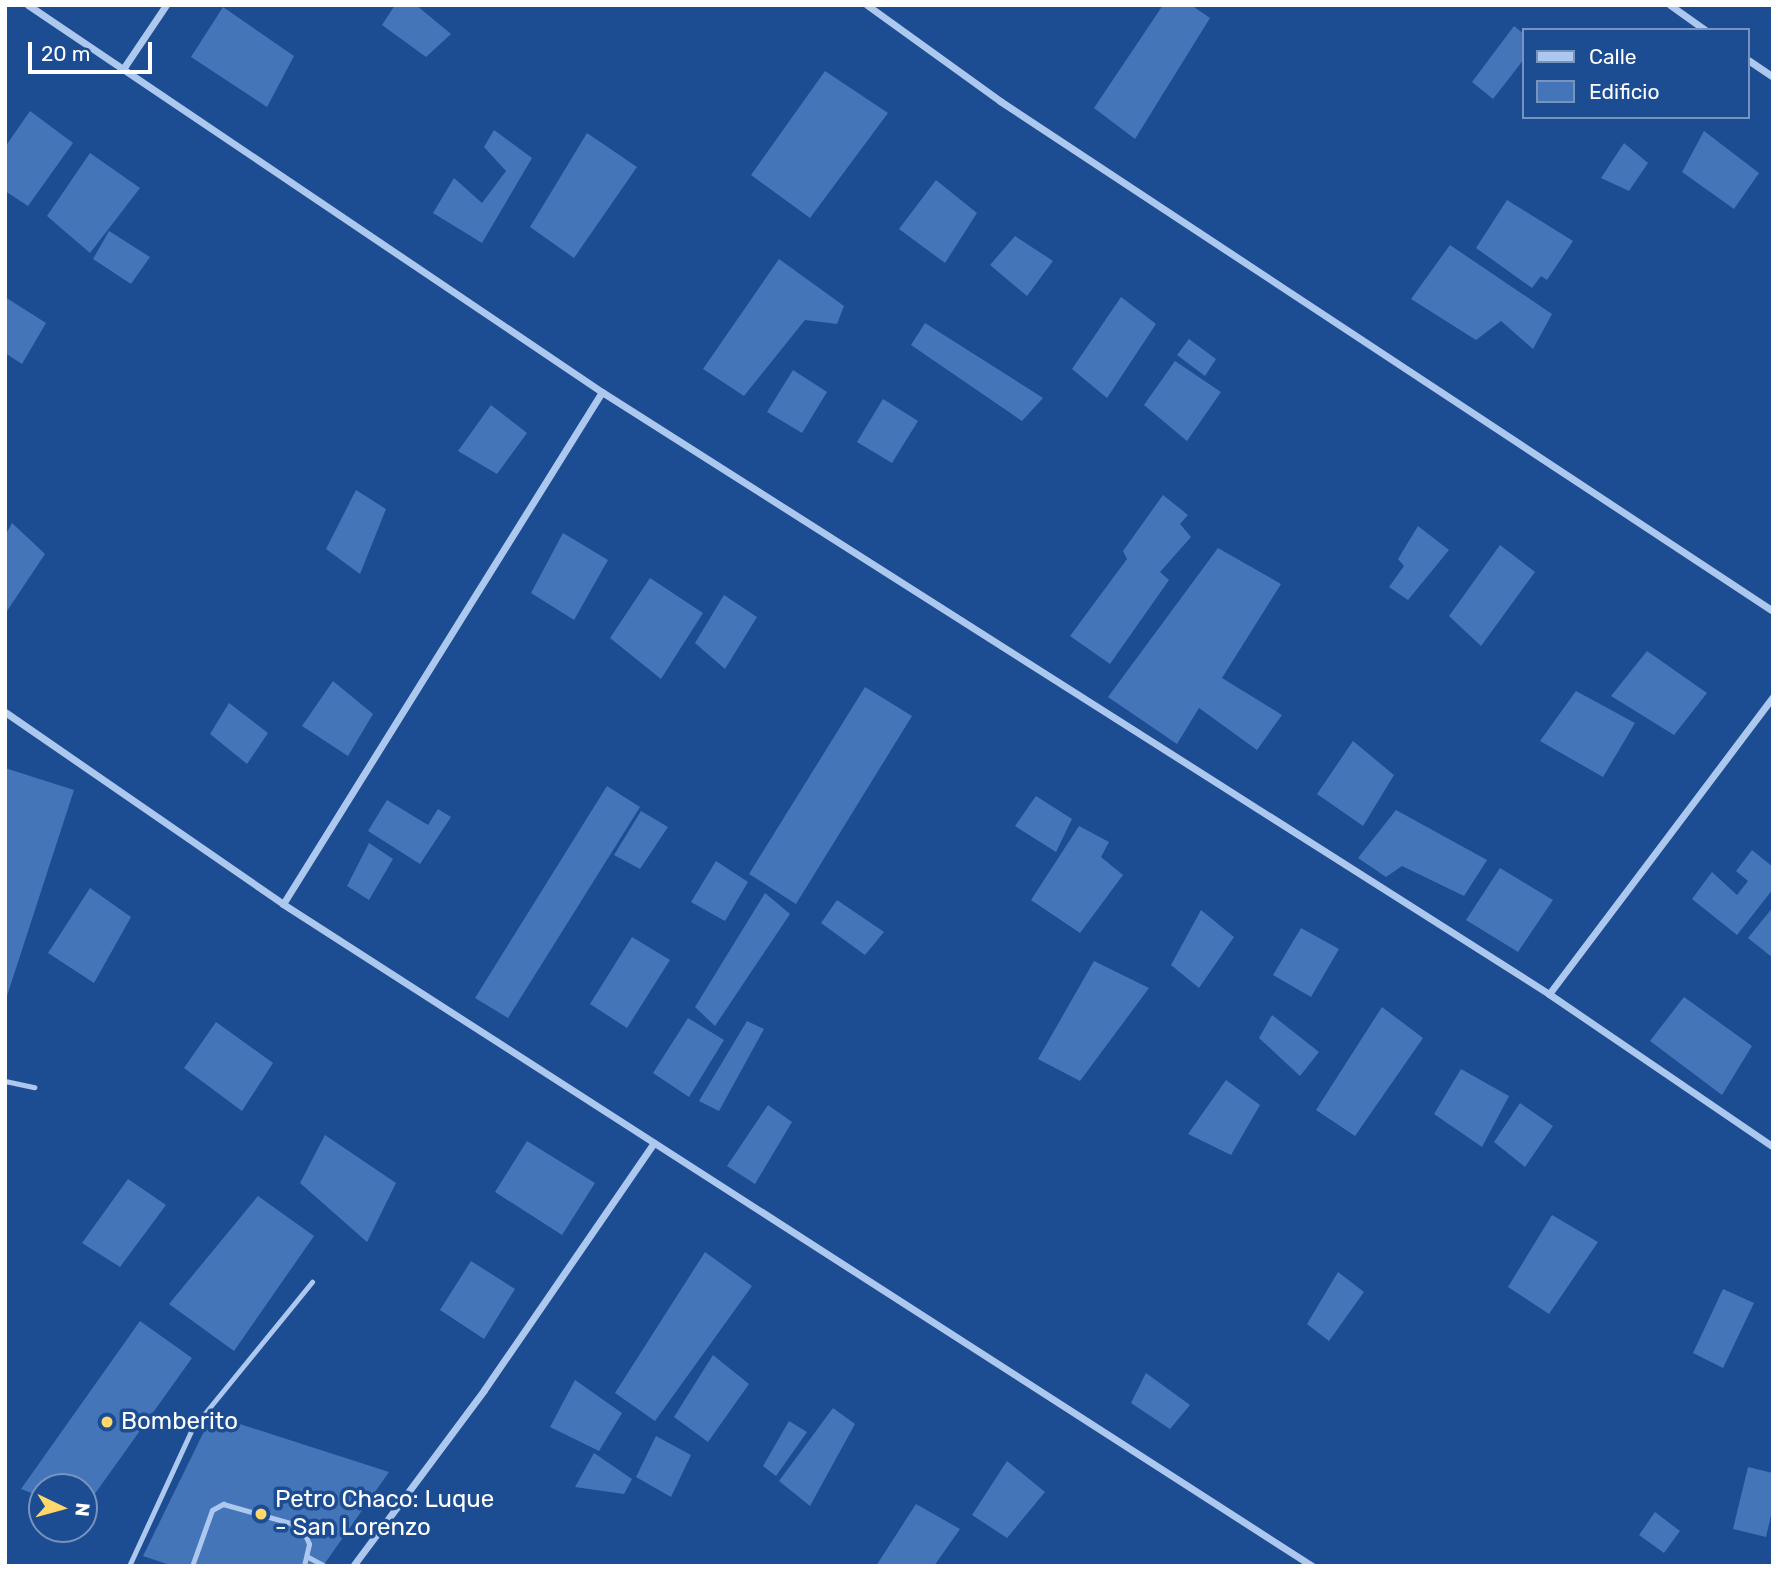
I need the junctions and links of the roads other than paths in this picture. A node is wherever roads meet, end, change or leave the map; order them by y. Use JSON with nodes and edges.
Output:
{"nodes":[{"id":1,"x":29,"y":5,"type":"edge"},
{"id":2,"x":166,"y":5,"type":"edge"},
{"id":3,"x":867,"y":5,"type":"edge"},
{"id":4,"x":1670,"y":5,"type":"edge"},
{"id":5,"x":1702,"y":28,"type":"edge"},
{"id":6,"x":1750,"y":61,"type":"edge"},
{"id":7,"x":124,"y":69,"type":"junction"},
{"id":8,"x":1773,"y":77,"type":"edge"},
{"id":9,"x":603,"y":393,"type":"junction"},
{"id":10,"x":1773,"y":611,"type":"edge"},
{"id":11,"x":1773,"y":698,"type":"edge"},
{"id":12,"x":5,"y":712,"type":"edge"},
{"id":13,"x":284,"y":904,"type":"junction"},
{"id":14,"x":1549,"y":995,"type":"junction"},
{"id":15,"x":5,"y":1081,"type":"edge"},
{"id":16,"x":34,"y":1087,"type":"dead end"},
{"id":17,"x":654,"y":1143,"type":"junction"},
{"id":18,"x":1773,"y":1147,"type":"edge"},
{"id":19,"x":312,"y":1282,"type":"dead end"},
{"id":20,"x":308,"y":1557,"type":"junction"},
{"id":21,"x":129,"y":1566,"type":"edge"},
{"id":22,"x":192,"y":1566,"type":"edge"},
{"id":23,"x":304,"y":1566,"type":"edge"},
{"id":24,"x":325,"y":1566,"type":"edge"},
{"id":25,"x":354,"y":1566,"type":"edge"},
{"id":26,"x":1312,"y":1566,"type":"edge"}],
"edges":[{"from":1,"to":7,"type":"street"},
{"from":2,"to":7,"type":"street"},
{"from":3,"to":10,"type":"street"},
{"from":4,"to":5,"type":"street"},
{"from":6,"to":8,"type":"street"},
{"from":7,"to":9,"type":"street"},
{"from":9,"to":13,"type":"street"},
{"from":9,"to":14,"type":"street"},
{"from":11,"to":14,"type":"street"},
{"from":12,"to":13,"type":"street"},
{"from":13,"to":17,"type":"street"},
{"from":14,"to":18,"type":"street"},
{"from":15,"to":16,"type":"lane"},
{"from":17,"to":25,"type":"street"},
{"from":17,"to":26,"type":"street"},
{"from":19,"to":21,"type":"lane"},
{"from":20,"to":22,"type":"lane"},
{"from":20,"to":23,"type":"lane"},
{"from":20,"to":24,"type":"lane"}]}
